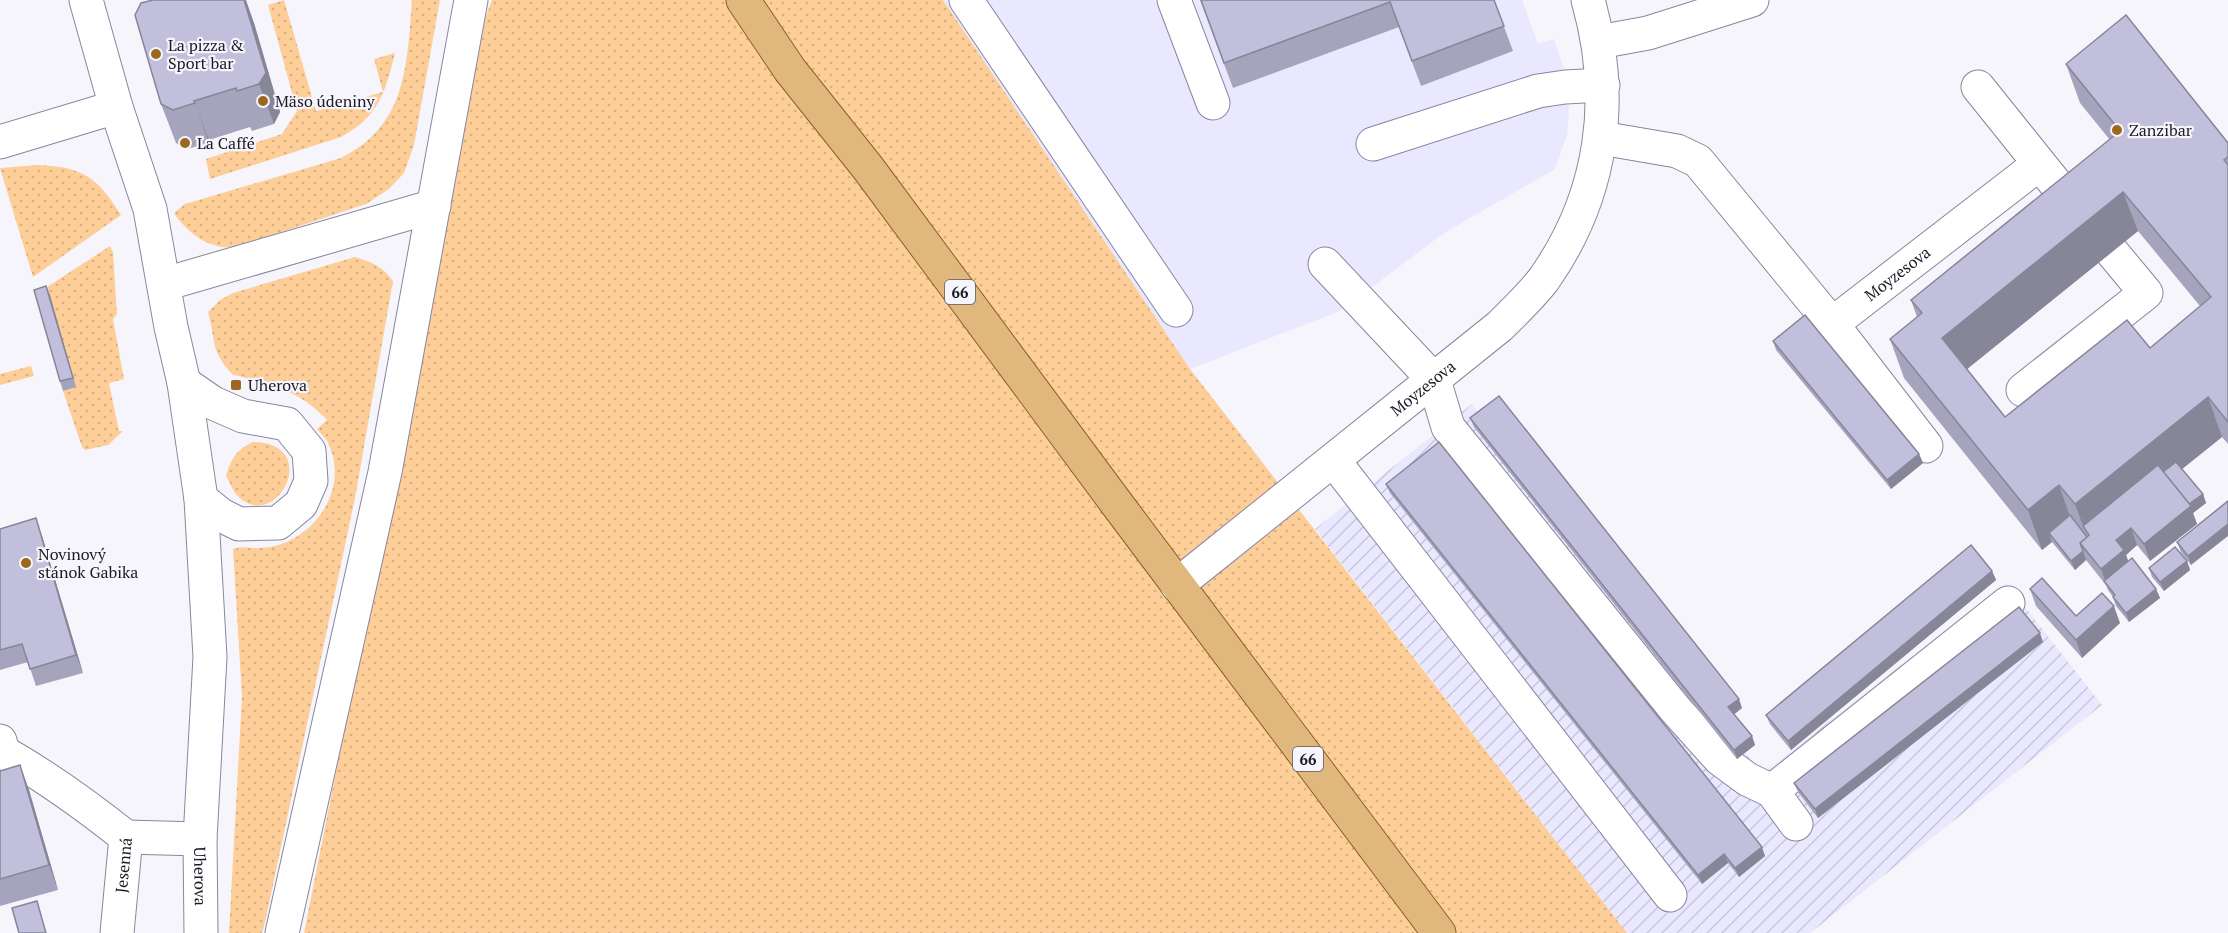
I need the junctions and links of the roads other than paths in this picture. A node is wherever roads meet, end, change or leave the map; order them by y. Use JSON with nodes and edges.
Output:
{"nodes":[{"id":1,"x":86,"y":0,"type":"edge"},
{"id":2,"x":471,"y":0,"type":"edge"},
{"id":3,"x":743,"y":0,"type":"edge"},
{"id":4,"x":966,"y":0,"type":"edge"},
{"id":5,"x":1174,"y":0,"type":"edge"},
{"id":6,"x":1588,"y":0,"type":"edge"},
{"id":7,"x":1752,"y":0,"type":"edge"},
{"id":8,"x":1599,"y":42,"type":"junction"},
{"id":9,"x":1603,"y":85,"type":"junction"},
{"id":10,"x":1978,"y":87,"type":"dead end"},
{"id":11,"x":1213,"y":103,"type":"dead end"},
{"id":12,"x":116,"y":107,"type":"junction"},
{"id":13,"x":1601,"y":138,"type":"junction"},
{"id":14,"x":0,"y":142,"type":"edge"},
{"id":15,"x":1373,"y":144,"type":"dead end"},
{"id":16,"x":2039,"y":164,"type":"junction"},
{"id":17,"x":434,"y":206,"type":"junction"},
{"id":18,"x":2080,"y":214,"type":"edge"},
{"id":19,"x":2112,"y":252,"type":"dead end"},
{"id":20,"x":1325,"y":264,"type":"dead end"},
{"id":21,"x":165,"y":284,"type":"junction"},
{"id":22,"x":1176,"y":310,"type":"dead end"},
{"id":23,"x":1832,"y":324,"type":"junction"},
{"id":24,"x":1434,"y":380,"type":"junction"},
{"id":25,"x":184,"y":383,"type":"junction"},
{"id":26,"x":2023,"y":390,"type":"dead end"},
{"id":27,"x":1926,"y":446,"type":"dead end"},
{"id":28,"x":1334,"y":461,"type":"junction"},
{"id":29,"x":201,"y":499,"type":"junction"},
{"id":30,"x":1177,"y":585,"type":"junction"},
{"id":31,"x":2008,"y":603,"type":"dead end"},
{"id":32,"x":0,"y":741,"type":"edge"},
{"id":33,"x":1772,"y":791,"type":"junction"},
{"id":34,"x":1796,"y":824,"type":"dead end"},
{"id":35,"x":126,"y":837,"type":"junction"},
{"id":36,"x":200,"y":839,"type":"junction"},
{"id":37,"x":1670,"y":895,"type":"dead end"},
{"id":38,"x":117,"y":933,"type":"edge"},
{"id":39,"x":201,"y":933,"type":"edge"},
{"id":40,"x":282,"y":933,"type":"edge"},
{"id":41,"x":1439,"y":933,"type":"edge"}],
"edges":[{"from":1,"to":12,"type":"street","name":"Uherova"},
{"from":2,"to":17,"type":"street"},
{"from":3,"to":30,"type":"main road","number":"66"},
{"from":4,"to":22,"type":"street"},
{"from":5,"to":11,"type":"street"},
{"from":6,"to":8,"type":"street","name":"Moyzesova"},
{"from":7,"to":8,"type":"street"},
{"from":8,"to":9,"type":"street","name":"Moyzesova"},
{"from":9,"to":13,"type":"street","name":"Moyzesova"},
{"from":9,"to":15,"type":"street"},
{"from":10,"to":16,"type":"street"},
{"from":12,"to":14,"type":"street"},
{"from":12,"to":21,"type":"street","name":"Uherova"},
{"from":13,"to":23,"type":"street"},
{"from":13,"to":24,"type":"street","name":"Moyzesova"},
{"from":16,"to":18,"type":"street"},
{"from":16,"to":23,"type":"street","name":"Moyzesova"},
{"from":17,"to":21,"type":"street"},
{"from":17,"to":40,"type":"street"},
{"from":19,"to":26,"type":"street"},
{"from":20,"to":24,"type":"street"},
{"from":21,"to":25,"type":"street","name":"Uherova"},
{"from":23,"to":27,"type":"street"},
{"from":24,"to":28,"type":"street","name":"Moyzesova"},
{"from":24,"to":33,"type":"street"},
{"from":25,"to":29,"type":"street","name":"Uherova"},
{"from":25,"to":29,"type":"street"},
{"from":28,"to":30,"type":"street","name":"Moyzesova"},
{"from":28,"to":37,"type":"street"},
{"from":29,"to":36,"type":"street","name":"Uherova"},
{"from":30,"to":41,"type":"main road","number":"66"},
{"from":31,"to":33,"type":"street"},
{"from":32,"to":35,"type":"street"},
{"from":33,"to":34,"type":"street"},
{"from":35,"to":36,"type":"street","name":"Jesenná"},
{"from":35,"to":38,"type":"street","name":"Jesenná"},
{"from":36,"to":39,"type":"street","name":"Uherova"}]}
